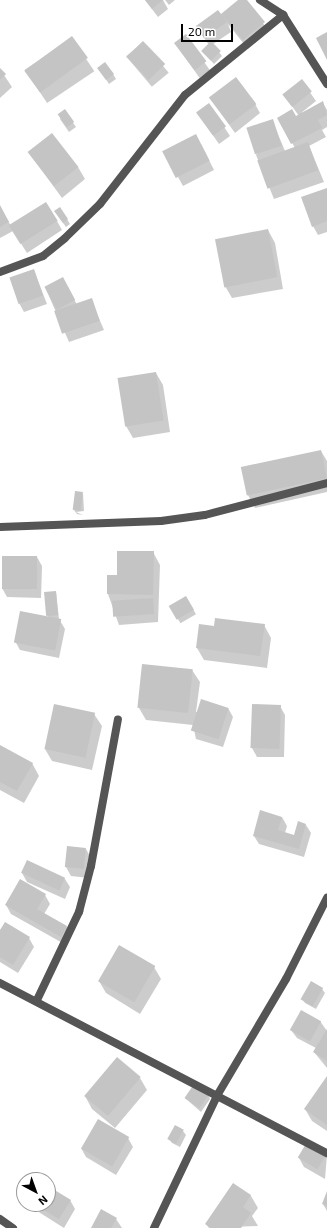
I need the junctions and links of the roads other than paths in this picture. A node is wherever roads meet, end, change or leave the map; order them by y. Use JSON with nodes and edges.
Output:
{"nodes":[{"id":1,"x":260,"y":0,"type":"edge"},
{"id":2,"x":283,"y":15,"type":"junction"},
{"id":3,"x":327,"y":84,"type":"edge"},
{"id":4,"x":0,"y":272,"type":"edge"},
{"id":5,"x":327,"y":483,"type":"edge"},
{"id":6,"x":0,"y":527,"type":"edge"},
{"id":7,"x":118,"y":719,"type":"dead end"},
{"id":8,"x":327,"y":898,"type":"edge"},
{"id":9,"x":0,"y":983,"type":"edge"},
{"id":10,"x":37,"y":1000,"type":"junction"},
{"id":11,"x":218,"y":1094,"type":"junction"},
{"id":12,"x":327,"y":1153,"type":"edge"},
{"id":13,"x":0,"y":1219,"type":"edge"},
{"id":14,"x":13,"y":1228,"type":"edge"},
{"id":15,"x":154,"y":1228,"type":"edge"}],
"edges":[{"from":1,"to":2,"type":"street"},
{"from":2,"to":3,"type":"street"},
{"from":2,"to":4,"type":"street"},
{"from":5,"to":6,"type":"street"},
{"from":7,"to":10,"type":"street"},
{"from":8,"to":11,"type":"street"},
{"from":9,"to":10,"type":"street"},
{"from":10,"to":11,"type":"street"},
{"from":11,"to":12,"type":"street"},
{"from":11,"to":15,"type":"street"},
{"from":13,"to":14,"type":"street"}]}
